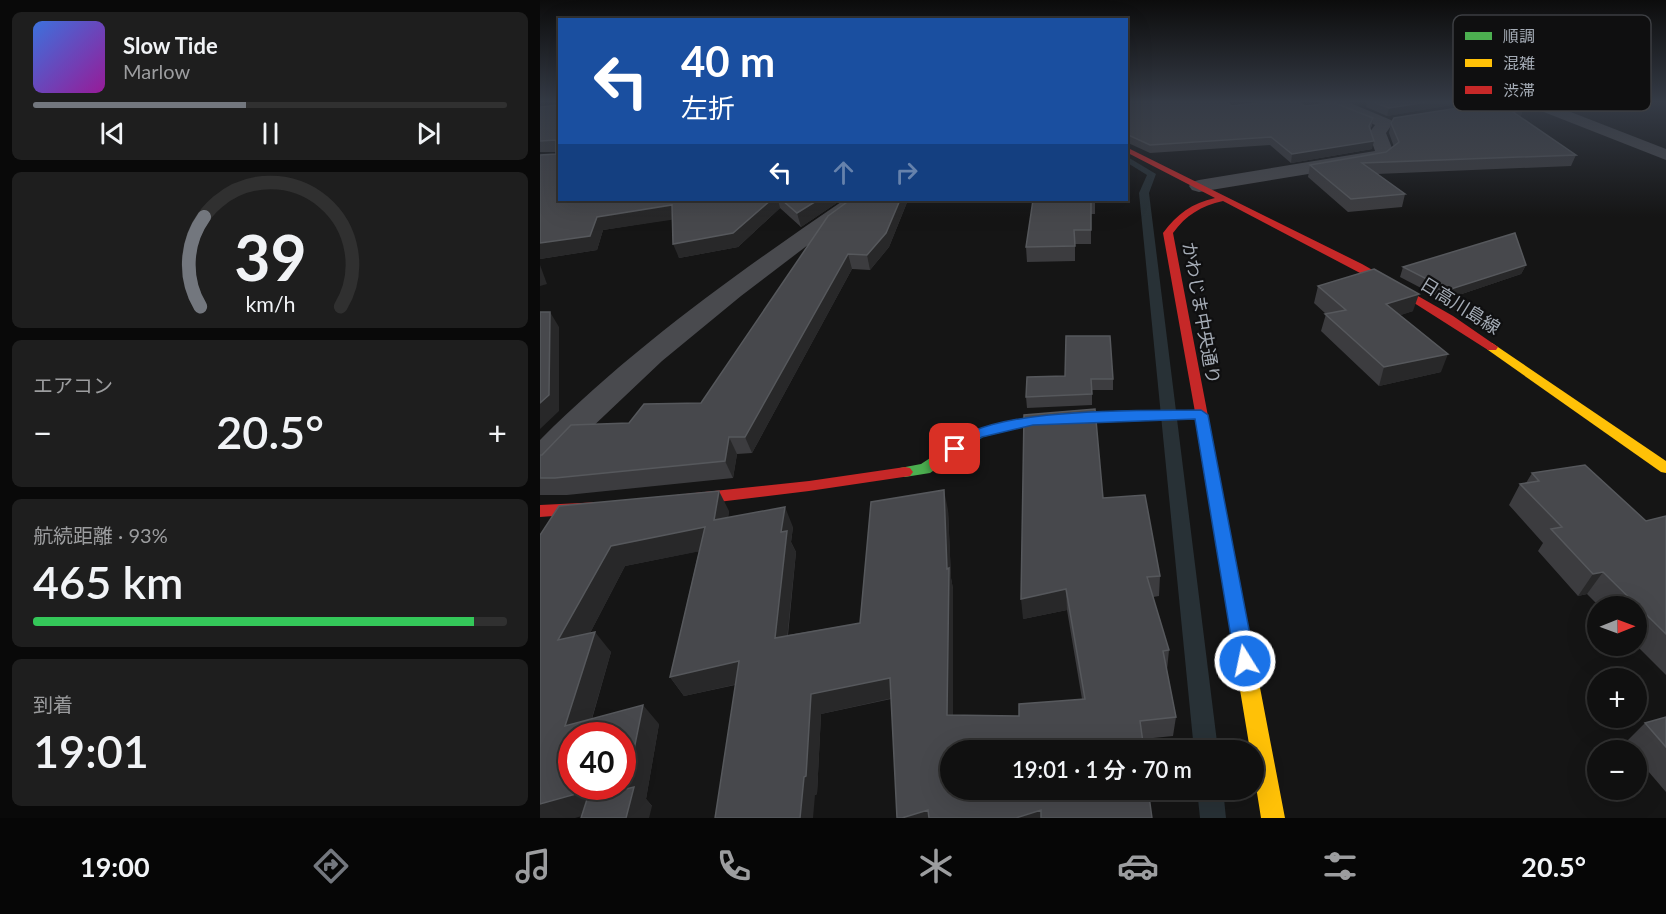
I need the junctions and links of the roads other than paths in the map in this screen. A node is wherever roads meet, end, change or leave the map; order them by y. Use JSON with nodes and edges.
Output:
{"nodes":[{"id":1,"x":1380,"y":140,"type":"edge"},
{"id":2,"x":1628,"y":140,"type":"edge"},
{"id":3,"x":1128,"y":150,"type":"edge"},
{"id":4,"x":1666,"y":155,"type":"edge"},
{"id":5,"x":1199,"y":186,"type":"junction"},
{"id":6,"x":1221,"y":199,"type":"junction"},
{"id":7,"x":856,"y":201,"type":"edge"},
{"id":8,"x":1201,"y":415,"type":"junction"},
{"id":9,"x":540,"y":461,"type":"edge"},
{"id":10,"x":1666,"y":468,"type":"edge"},
{"id":11,"x":659,"y":502,"type":"edge"},
{"id":12,"x":613,"y":506,"type":"edge"},
{"id":13,"x":540,"y":511,"type":"edge"},
{"id":14,"x":1273,"y":818,"type":"edge"}],
"edges":[{"from":1,"to":5,"type":"street"},
{"from":2,"to":4,"type":"street"},
{"from":3,"to":5,"type":"street"},
{"from":5,"to":6,"type":"street"},
{"from":6,"to":8,"type":"street","name":"かわじま中央通り"},
{"from":6,"to":10,"type":"street","name":"日高川島線"},
{"from":7,"to":9,"type":"street"},
{"from":8,"to":11,"type":"street"},
{"from":8,"to":14,"type":"street","name":"かわじま中央通り"},
{"from":12,"to":13,"type":"street"}]}
